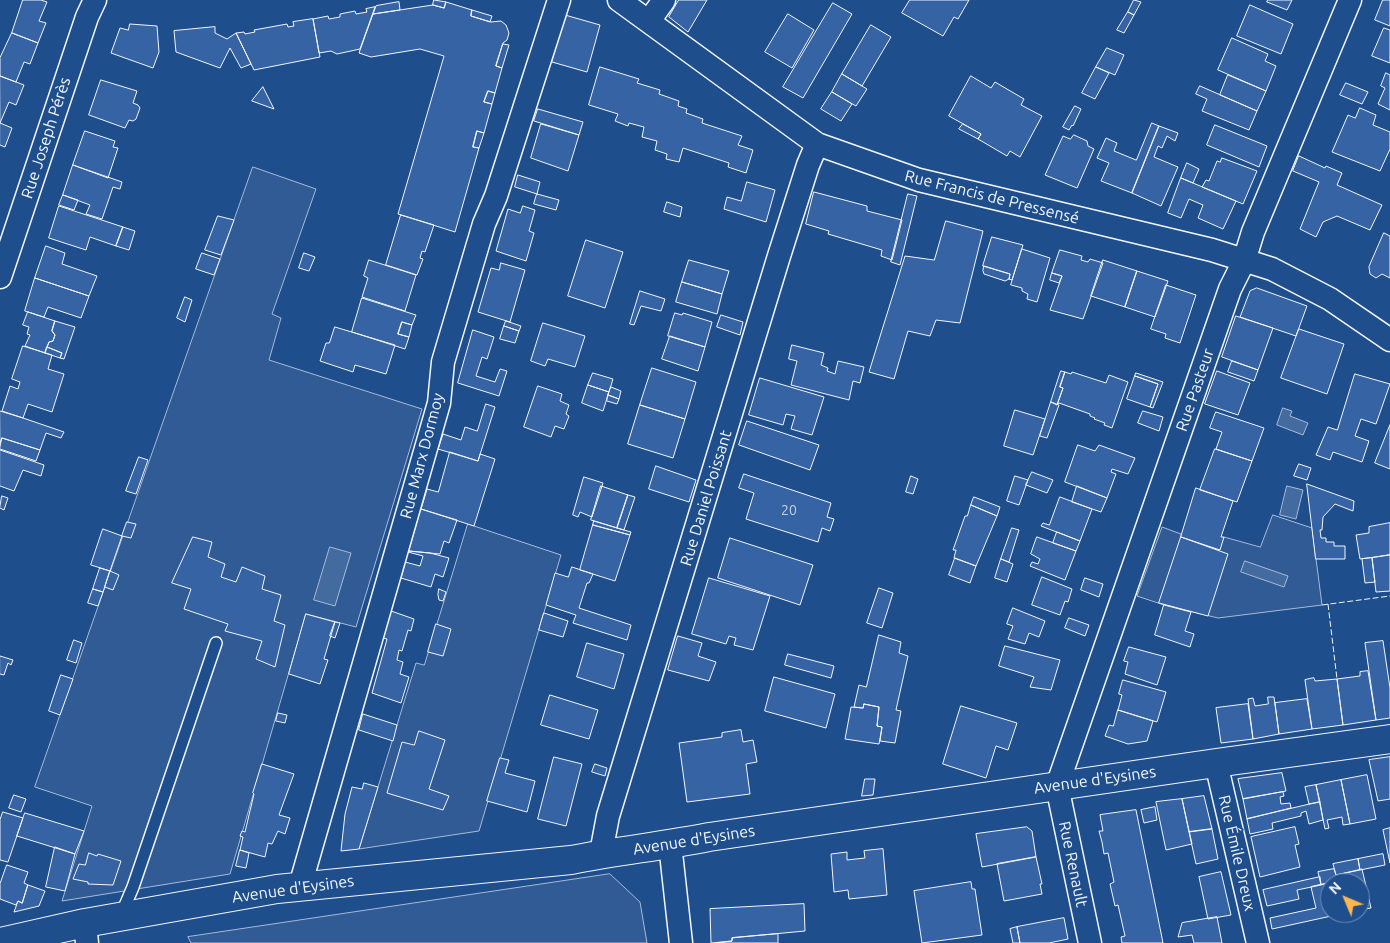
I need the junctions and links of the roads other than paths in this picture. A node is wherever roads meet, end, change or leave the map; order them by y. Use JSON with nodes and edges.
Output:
{"nodes":[{"id":1,"x":95,"y":0,"type":"edge"},
{"id":2,"x":558,"y":0,"type":"edge"},
{"id":3,"x":619,"y":0,"type":"edge"},
{"id":4,"x":664,"y":0,"type":"edge"},
{"id":5,"x":1350,"y":0,"type":"edge"},
{"id":6,"x":649,"y":21,"type":"junction"},
{"id":7,"x":817,"y":144,"type":"junction"},
{"id":8,"x":1244,"y":261,"type":"junction"},
{"id":9,"x":0,"y":277,"type":"edge"},
{"id":10,"x":1390,"y":340,"type":"edge"},
{"id":11,"x":216,"y":643,"type":"dead end"},
{"id":12,"x":1390,"y":739,"type":"edge"},
{"id":13,"x":1216,"y":763,"type":"junction"},
{"id":14,"x":1057,"y":786,"type":"junction"},
{"id":15,"x":670,"y":844,"type":"junction"},
{"id":16,"x":601,"y":853,"type":"junction"},
{"id":17,"x":300,"y":886,"type":"junction"},
{"id":18,"x":120,"y":917,"type":"junction"},
{"id":19,"x":86,"y":933,"type":"edge"},
{"id":20,"x":0,"y":942,"type":"edge"},
{"id":21,"x":681,"y":943,"type":"edge"},
{"id":22,"x":1090,"y":943,"type":"edge"},
{"id":23,"x":1258,"y":943,"type":"edge"}],
"edges":[{"from":1,"to":9,"type":"street","name":"Rue Joseph Pérès"},
{"from":2,"to":17,"type":"street","name":"Rue Marx Dormoy"},
{"from":3,"to":6,"type":"street","name":"Rue Francis de Pressensé"},
{"from":4,"to":6,"type":"street"},
{"from":5,"to":8,"type":"street","name":"Rue Pasteur"},
{"from":6,"to":7,"type":"street","name":"Rue Francis de Pressensé"},
{"from":7,"to":8,"type":"street","name":"Rue Francis de Pressensé"},
{"from":7,"to":16,"type":"street","name":"Rue Daniel Poissant"},
{"from":8,"to":10,"type":"street","name":"Rue Francis de Pressensé"},
{"from":8,"to":14,"type":"street","name":"Rue Pasteur"},
{"from":11,"to":18,"type":"lane"},
{"from":12,"to":13,"type":"street","name":"Avenue d'Eysines"},
{"from":13,"to":14,"type":"street","name":"Avenue d'Eysines"},
{"from":13,"to":23,"type":"street","name":"Rue Émile Dreux"},
{"from":14,"to":15,"type":"street","name":"Avenue d'Eysines"},
{"from":14,"to":22,"type":"street","name":"Rue Renault"},
{"from":15,"to":16,"type":"street","name":"Avenue d'Eysines"},
{"from":15,"to":21,"type":"street"},
{"from":16,"to":17,"type":"street","name":"Avenue d'Eysines"},
{"from":17,"to":18,"type":"street","name":"Avenue d'Eysines"},
{"from":18,"to":19,"type":"street","name":"Avenue d'Eysines"},
{"from":19,"to":20,"type":"street","name":"Avenue d'Eysines"}]}
